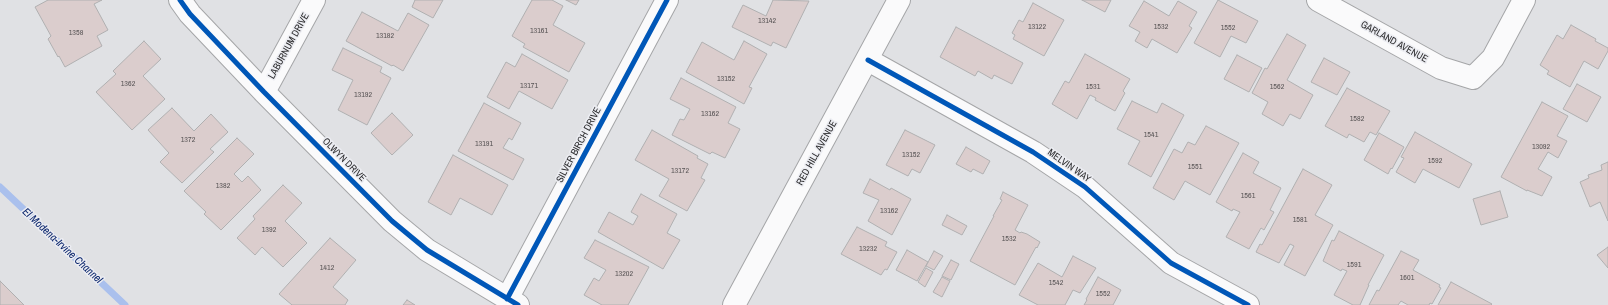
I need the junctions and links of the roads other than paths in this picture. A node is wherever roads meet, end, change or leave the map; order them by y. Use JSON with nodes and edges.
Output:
{"nodes":[{"id":1,"x":180,"y":0,"type":"edge"},
{"id":2,"x":314,"y":0,"type":"edge"},
{"id":3,"x":667,"y":0,"type":"edge"},
{"id":4,"x":900,"y":0,"type":"edge"},
{"id":5,"x":1318,"y":0,"type":"edge"},
{"id":6,"x":1524,"y":0,"type":"edge"},
{"id":7,"x":868,"y":60,"type":"junction"},
{"id":8,"x":264,"y":92,"type":"junction"},
{"id":9,"x":512,"y":302,"type":"edge"},
{"id":10,"x":734,"y":305,"type":"edge"},
{"id":11,"x":1248,"y":305,"type":"edge"}],
"edges":[{"from":1,"to":8,"type":"street","name":"OLWYN DRIVE"},
{"from":2,"to":8,"type":"street","name":"LABURNUM DRIVE"},
{"from":3,"to":9,"type":"street","name":"SILVER BIRCH DRIVE"},
{"from":4,"to":7,"type":"street","name":"RED HILL AVENUE"},
{"from":5,"to":6,"type":"street","name":"GARLAND AVENUE"},
{"from":7,"to":10,"type":"street","name":"RED HILL AVENUE"},
{"from":7,"to":11,"type":"street","name":"MELVIN WAY"},
{"from":8,"to":9,"type":"street","name":"OLWYN DRIVE"}]}
